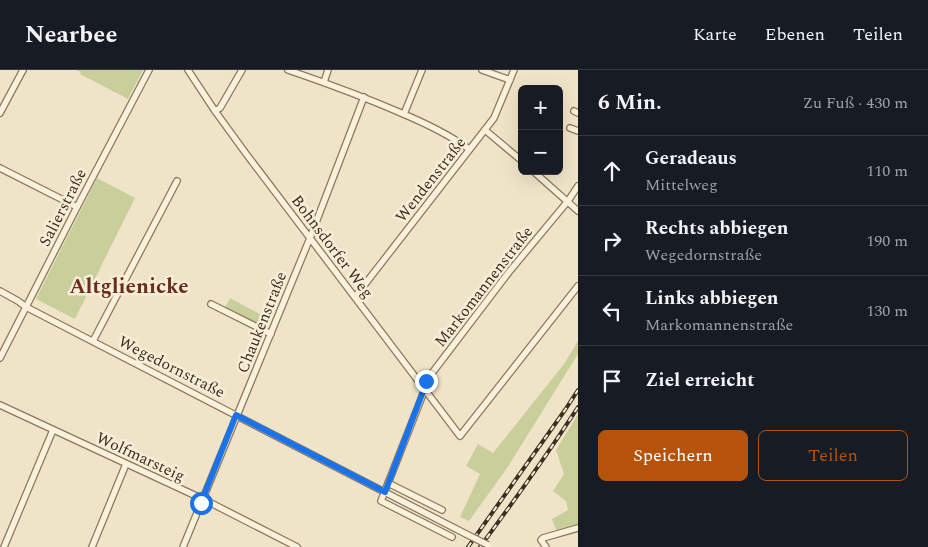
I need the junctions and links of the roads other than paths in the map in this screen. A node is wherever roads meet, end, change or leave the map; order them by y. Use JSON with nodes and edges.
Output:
{"nodes":[{"id":1,"x":23,"y":70,"type":"edge"},
{"id":2,"x":149,"y":70,"type":"edge"},
{"id":3,"x":188,"y":70,"type":"edge"},
{"id":4,"x":242,"y":70,"type":"edge"},
{"id":5,"x":288,"y":70,"type":"edge"},
{"id":6,"x":328,"y":70,"type":"edge"},
{"id":7,"x":422,"y":70,"type":"edge"},
{"id":8,"x":482,"y":70,"type":"edge"},
{"id":9,"x":514,"y":70,"type":"edge"},
{"id":10,"x":510,"y":80,"type":"junction"},
{"id":11,"x":324,"y":82,"type":"junction"},
{"id":12,"x":364,"y":97,"type":"junction"},
{"id":13,"x":215,"y":111,"type":"junction"},
{"id":14,"x":0,"y":113,"type":"edge"},
{"id":15,"x":404,"y":114,"type":"junction"},
{"id":16,"x":570,"y":128,"type":"dead end"},
{"id":17,"x":486,"y":130,"type":"junction"},
{"id":18,"x":578,"y":131,"type":"edge"},
{"id":19,"x":470,"y":149,"type":"junction"},
{"id":20,"x":518,"y":158,"type":"edge"},
{"id":21,"x":0,"y":168,"type":"edge"},
{"id":22,"x":538,"y":175,"type":"edge"},
{"id":23,"x":178,"y":181,"type":"dead end"},
{"id":24,"x":578,"y":186,"type":"edge"},
{"id":25,"x":568,"y":201,"type":"junction"},
{"id":26,"x":77,"y":207,"type":"junction"},
{"id":27,"x":578,"y":211,"type":"edge"},
{"id":28,"x":310,"y":238,"type":"junction"},
{"id":29,"x":578,"y":286,"type":"edge"},
{"id":30,"x":0,"y":291,"type":"edge"},
{"id":31,"x":355,"y":298,"type":"junction"},
{"id":32,"x":212,"y":304,"type":"dead end"},
{"id":33,"x":26,"y":307,"type":"junction"},
{"id":34,"x":271,"y":334,"type":"junction"},
{"id":35,"x":93,"y":341,"type":"junction"},
{"id":36,"x":0,"y":358,"type":"edge"},
{"id":37,"x":424,"y":389,"type":"junction"},
{"id":38,"x":0,"y":405,"type":"edge"},
{"id":39,"x":236,"y":415,"type":"junction"},
{"id":40,"x":53,"y":430,"type":"junction"},
{"id":41,"x":126,"y":464,"type":"junction"},
{"id":42,"x":388,"y":483,"type":"junction"},
{"id":43,"x":385,"y":492,"type":"junction"},
{"id":44,"x":203,"y":499,"type":"junction"},
{"id":45,"x":442,"y":510,"type":"dead end"},
{"id":46,"x":578,"y":528,"type":"edge"},
{"id":47,"x":452,"y":537,"type":"dead end"},
{"id":48,"x":490,"y":546,"type":"edge"},
{"id":49,"x":4,"y":547,"type":"edge"},
{"id":50,"x":92,"y":547,"type":"edge"},
{"id":51,"x":182,"y":547,"type":"edge"},
{"id":52,"x":297,"y":547,"type":"edge"},
{"id":53,"x":546,"y":547,"type":"edge"}],
"edges":[{"from":1,"to":14,"type":"street"},
{"from":2,"to":26,"type":"street","name":"Salierstraße"},
{"from":3,"to":13,"type":"street","name":"Bohnsdorfer Weg"},
{"from":4,"to":13,"type":"street"},
{"from":5,"to":11,"type":"street"},
{"from":6,"to":11,"type":"street"},
{"from":7,"to":15,"type":"street"},
{"from":8,"to":10,"type":"street"},
{"from":9,"to":10,"type":"street","name":"Wendenstraße"},
{"from":10,"to":17,"type":"street","name":"Wendenstraße"},
{"from":11,"to":12,"type":"street"},
{"from":12,"to":15,"type":"street"},
{"from":12,"to":28,"type":"street","name":"Chaukenstraße"},
{"from":13,"to":28,"type":"street","name":"Bohnsdorfer Weg"},
{"from":15,"to":19,"type":"street"},
{"from":16,"to":18,"type":"street"},
{"from":17,"to":19,"type":"street","name":"Wendenstraße"},
{"from":17,"to":20,"type":"street"},
{"from":19,"to":31,"type":"street","name":"Wendenstraße"},
{"from":21,"to":26,"type":"street"},
{"from":22,"to":25,"type":"street"},
{"from":23,"to":35,"type":"street"},
{"from":24,"to":25,"type":"street","name":"Markomannenstraße"},
{"from":25,"to":27,"type":"street"},
{"from":25,"to":37,"type":"street","name":"Markomannenstraße"},
{"from":26,"to":33,"type":"street","name":"Salierstraße"},
{"from":28,"to":31,"type":"street","name":"Bohnsdorfer Weg"},
{"from":28,"to":34,"type":"street","name":"Chaukenstraße"},
{"from":29,"to":37,"type":"street","name":"Bohnsdorfer Weg"},
{"from":30,"to":33,"type":"street","name":"Wegedornstraße"},
{"from":31,"to":37,"type":"street","name":"Bohnsdorfer Weg"},
{"from":32,"to":34,"type":"street"},
{"from":33,"to":35,"type":"street","name":"Wegedornstraße"},
{"from":33,"to":36,"type":"street","name":"Salierstraße"},
{"from":34,"to":39,"type":"street","name":"Chaukenstraße"},
{"from":35,"to":39,"type":"street","name":"Wegedornstraße"},
{"from":37,"to":42,"type":"street","name":"Markomannenstraße"},
{"from":38,"to":40,"type":"street","name":"Wolfmarsteig"},
{"from":39,"to":43,"type":"street","name":"Wegedornstraße"},
{"from":39,"to":44,"type":"street","name":"Chaukenstraße"},
{"from":40,"to":41,"type":"street","name":"Wolfmarsteig"},
{"from":40,"to":49,"type":"street"},
{"from":41,"to":44,"type":"street","name":"Wolfmarsteig"},
{"from":41,"to":50,"type":"street"},
{"from":42,"to":43,"type":"street","name":"Markomannenstraße"},
{"from":42,"to":45,"type":"street"},
{"from":43,"to":47,"type":"street"},
{"from":43,"to":48,"type":"street","name":"Wegedornstraße","bridge":true},
{"from":44,"to":51,"type":"street","name":"Chaukenstraße"},
{"from":44,"to":52,"type":"street","name":"Wolfmarsteig"},
{"from":46,"to":53,"type":"street"}]}
